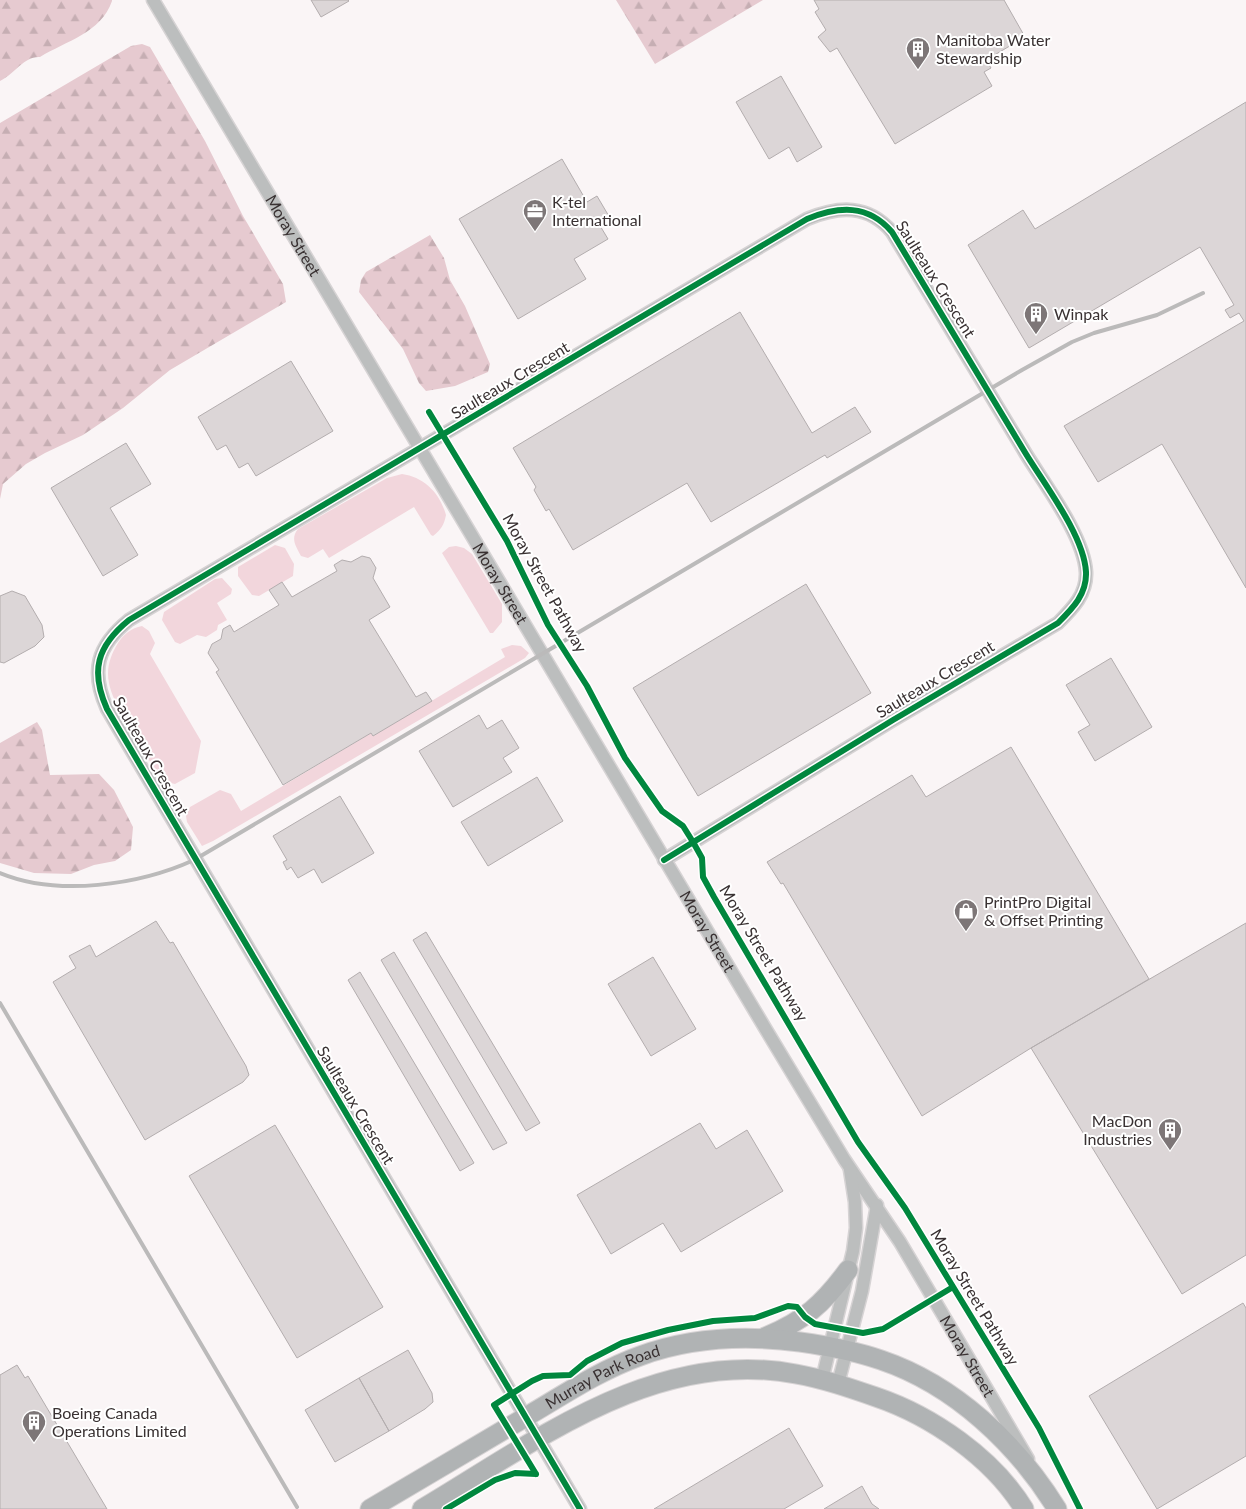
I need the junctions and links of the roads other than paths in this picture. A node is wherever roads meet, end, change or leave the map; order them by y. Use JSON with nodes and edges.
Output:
{"nodes":[{"id":1,"x":153,"y":0,"type":"edge"},
{"id":2,"x":420,"y":449,"type":"junction"},
{"id":3,"x":664,"y":860,"type":"junction"},
{"id":4,"x":849,"y":1166,"type":"junction"},
{"id":5,"x":877,"y":1205,"type":"junction"},
{"id":6,"x":848,"y":1270,"type":"junction"},
{"id":7,"x":764,"y":1337,"type":"junction"},
{"id":8,"x":839,"y":1348,"type":"junction"},
{"id":9,"x":830,"y":1382,"type":"junction"},
{"id":10,"x":525,"y":1417,"type":"junction"},
{"id":11,"x":539,"y":1439,"type":"junction"},
{"id":12,"x":1041,"y":1483,"type":"junction"},
{"id":13,"x":370,"y":1509,"type":"edge"},
{"id":14,"x":422,"y":1509,"type":"edge"},
{"id":15,"x":580,"y":1509,"type":"edge"},
{"id":16,"x":1024,"y":1509,"type":"edge"},
{"id":17,"x":1057,"y":1509,"type":"edge"}],
"edges":[{"from":1,"to":2,"type":"street","name":"Moray Street"},
{"from":2,"to":3,"type":"street","name":"Moray Street"},
{"from":2,"to":3,"type":"street","name":"Saulteaux Crescent"},
{"from":2,"to":10,"type":"street","name":"Saulteaux Crescent"},
{"from":3,"to":4,"type":"street","name":"Moray Street"},
{"from":4,"to":5,"type":"street","name":"Moray Street"},
{"from":4,"to":6,"type":"street","name":"Moray Street"},
{"from":5,"to":8,"type":"street","name":"Moray Street"},
{"from":5,"to":12,"type":"street","name":"Moray Street"},
{"from":6,"to":7,"type":"street"},
{"from":6,"to":8,"type":"street","name":"Moray Street"},
{"from":7,"to":8,"type":"street","name":"Murray Park Road"},
{"from":7,"to":10,"type":"street","name":"Murray Park Road"},
{"from":8,"to":9,"type":"street","name":"Moray Street"},
{"from":8,"to":12,"type":"street","name":"Moray Street"},
{"from":9,"to":11,"type":"street","name":"Murray Park Road"},
{"from":9,"to":16,"type":"street"},
{"from":10,"to":11,"type":"street","name":"Saulteaux Crescent"},
{"from":10,"to":13,"type":"street","name":"Murray Park Road"},
{"from":11,"to":14,"type":"street","name":"Murray Park Road"},
{"from":11,"to":15,"type":"street","name":"Saulteaux Crescent"},
{"from":12,"to":17,"type":"street","name":"Moray Street"}]}
